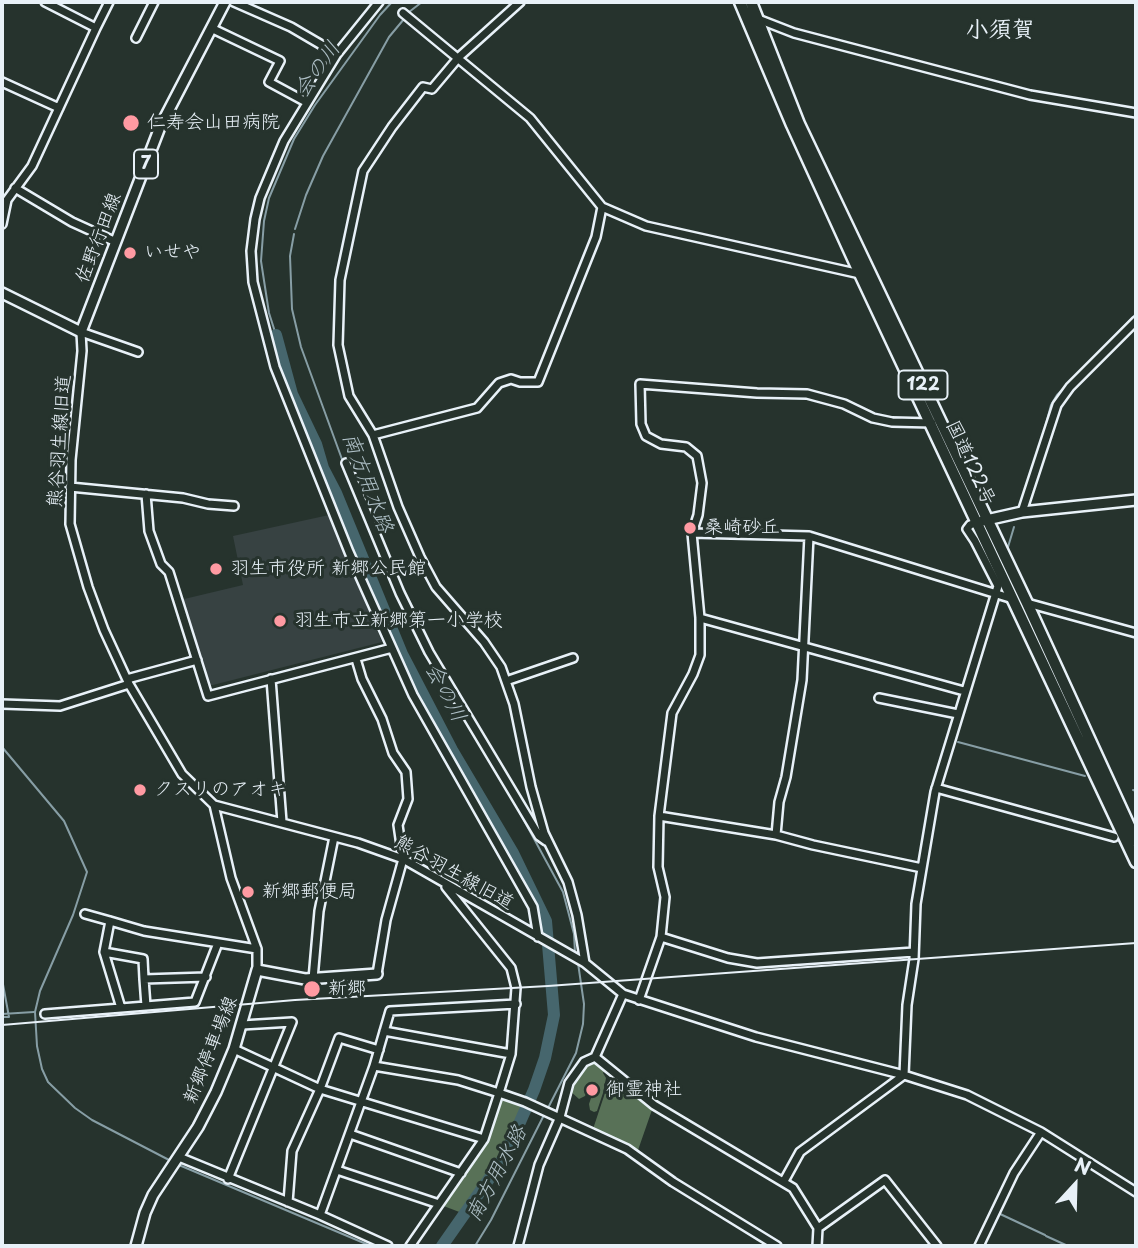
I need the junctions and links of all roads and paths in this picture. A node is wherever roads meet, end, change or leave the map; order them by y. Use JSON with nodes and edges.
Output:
{"nodes":[{"id":1,"x":45,"y":2,"type":"edge"},
{"id":2,"x":109,"y":2,"type":"edge"},
{"id":3,"x":154,"y":2,"type":"edge"},
{"id":4,"x":225,"y":2,"type":"edge"},
{"id":5,"x":234,"y":2,"type":"edge"},
{"id":6,"x":379,"y":2,"type":"edge"},
{"id":7,"x":520,"y":2,"type":"edge"},
{"id":8,"x":733,"y":2,"type":"edge"},
{"id":9,"x":751,"y":2,"type":"edge"},
{"id":10,"x":742,"y":6,"type":"edge"},
{"id":11,"x":403,"y":13,"type":"dead end"},
{"id":12,"x":757,"y":19,"type":"junction"},
{"id":13,"x":96,"y":28,"type":"junction"},
{"id":14,"x":211,"y":28,"type":"junction"},
{"id":15,"x":136,"y":38,"type":"dead end"},
{"id":16,"x":337,"y":54,"type":"junction"},
{"id":17,"x":458,"y":57,"type":"junction"},
{"id":18,"x":2,"y":82,"type":"edge"},
{"id":19,"x":306,"y":102,"type":"junction"},
{"id":20,"x":59,"y":108,"type":"junction"},
{"id":21,"x":1136,"y":113,"type":"edge"},
{"id":22,"x":15,"y":188,"type":"junction"},
{"id":23,"x":4,"y":206,"type":"edge"},
{"id":24,"x":602,"y":207,"type":"junction"},
{"id":25,"x":2,"y":223,"type":"edge"},
{"id":26,"x":116,"y":242,"type":"junction"},
{"id":27,"x":860,"y":274,"type":"junction"},
{"id":28,"x":3,"y":296,"type":"edge"},
{"id":29,"x":1136,"y":321,"type":"edge"},
{"id":30,"x":81,"y":332,"type":"junction"},
{"id":31,"x":138,"y":352,"type":"dead end"},
{"id":32,"x":932,"y":423,"type":"junction"},
{"id":33,"x":373,"y":435,"type":"junction"},
{"id":34,"x":346,"y":463,"type":"dead end"},
{"id":35,"x":70,"y":487,"type":"junction"},
{"id":36,"x":146,"y":494,"type":"junction"},
{"id":37,"x":1136,"y":500,"type":"edge"},
{"id":38,"x":234,"y":506,"type":"dead end"},
{"id":39,"x":1022,"y":512,"type":"junction"},
{"id":40,"x":982,"y":521,"type":"junction"},
{"id":41,"x":692,"y":533,"type":"junction"},
{"id":42,"x":809,"y":536,"type":"junction"},
{"id":43,"x":995,"y":594,"type":"junction"},
{"id":44,"x":1013,"y":599,"type":"junction"},
{"id":45,"x":1027,"y":603,"type":"junction"},
{"id":46,"x":700,"y":618,"type":"junction"},
{"id":47,"x":1136,"y":633,"type":"edge"},
{"id":48,"x":804,"y":646,"type":"junction"},
{"id":49,"x":392,"y":648,"type":"junction"},
{"id":50,"x":573,"y":658,"type":"dead end"},
{"id":51,"x":356,"y":659,"type":"junction"},
{"id":52,"x":197,"y":660,"type":"junction"},
{"id":53,"x":271,"y":679,"type":"junction"},
{"id":54,"x":506,"y":681,"type":"junction"},
{"id":55,"x":128,"y":682,"type":"junction"},
{"id":56,"x":964,"y":691,"type":"junction"},
{"id":57,"x":879,"y":698,"type":"dead end"},
{"id":58,"x":2,"y":704,"type":"edge"},
{"id":59,"x":958,"y":714,"type":"junction"},
{"id":60,"x":936,"y":788,"type":"junction"},
{"id":61,"x":214,"y":805,"type":"junction"},
{"id":62,"x":659,"y":816,"type":"junction"},
{"id":63,"x":282,"y":822,"type":"junction"},
{"id":64,"x":776,"y":835,"type":"junction"},
{"id":65,"x":334,"y":837,"type":"junction"},
{"id":66,"x":1114,"y":837,"type":"dead end"},
{"id":67,"x":1136,"y":841,"type":"edge"},
{"id":68,"x":548,"y":842,"type":"junction"},
{"id":69,"x":403,"y":859,"type":"junction"},
{"id":70,"x":1136,"y":862,"type":"edge"},
{"id":71,"x":922,"y":868,"type":"junction"},
{"id":72,"x":442,"y":882,"type":"junction"},
{"id":73,"x":85,"y":914,"type":"dead end"},
{"id":74,"x":110,"y":922,"type":"junction"},
{"id":75,"x":538,"y":937,"type":"junction"},
{"id":76,"x":661,"y":937,"type":"junction"},
{"id":77,"x":218,"y":943,"type":"junction"},
{"id":78,"x":257,"y":949,"type":"junction"},
{"id":79,"x":104,"y":952,"type":"junction"},
{"id":80,"x":914,"y":952,"type":"junction"},
{"id":81,"x":585,"y":963,"type":"junction"},
{"id":82,"x":257,"y":970,"type":"junction"},
{"id":83,"x":377,"y":974,"type":"joint"},
{"id":84,"x":206,"y":977,"type":"junction"},
{"id":85,"x":144,"y":979,"type":"junction"},
{"id":86,"x":313,"y":979,"type":"junction"},
{"id":87,"x":623,"y":994,"type":"junction"},
{"id":88,"x":639,"y":1000,"type":"junction"},
{"id":89,"x":516,"y":1004,"type":"junction"},
{"id":90,"x":146,"y":1006,"type":"junction"},
{"id":91,"x":121,"y":1008,"type":"junction"},
{"id":92,"x":45,"y":1014,"type":"dead end"},
{"id":93,"x":242,"y":1025,"type":"junction"},
{"id":94,"x":384,"y":1031,"type":"junction"},
{"id":95,"x":234,"y":1049,"type":"junction"},
{"id":96,"x":379,"y":1049,"type":"junction"},
{"id":97,"x":511,"y":1054,"type":"junction"},
{"id":98,"x":595,"y":1057,"type":"junction"},
{"id":99,"x":374,"y":1066,"type":"junction"},
{"id":100,"x":273,"y":1067,"type":"junction"},
{"id":101,"x":904,"y":1076,"type":"junction"},
{"id":102,"x":320,"y":1089,"type":"junction"},
{"id":103,"x":499,"y":1093,"type":"junction"},
{"id":104,"x":361,"y":1102,"type":"junction"},
{"id":105,"x":560,"y":1117,"type":"junction"},
{"id":106,"x":1041,"y":1132,"type":"junction"},
{"id":107,"x":350,"y":1134,"type":"junction"},
{"id":108,"x":484,"y":1139,"type":"junction"},
{"id":109,"x":179,"y":1157,"type":"junction"},
{"id":110,"x":337,"y":1170,"type":"junction"},
{"id":111,"x":461,"y":1173,"type":"junction"},
{"id":112,"x":228,"y":1179,"type":"junction"},
{"id":113,"x":783,"y":1181,"type":"junction"},
{"id":114,"x":1136,"y":1192,"type":"edge"},
{"id":115,"x":288,"y":1202,"type":"junction"},
{"id":116,"x":439,"y":1204,"type":"junction"},
{"id":117,"x":320,"y":1215,"type":"junction"},
{"id":118,"x":818,"y":1228,"type":"junction"},
{"id":119,"x":136,"y":1246,"type":"edge"},
{"id":120,"x":388,"y":1246,"type":"edge"},
{"id":121,"x":410,"y":1246,"type":"edge"},
{"id":122,"x":518,"y":1246,"type":"edge"},
{"id":123,"x":777,"y":1246,"type":"edge"},
{"id":124,"x":817,"y":1246,"type":"edge"},
{"id":125,"x":937,"y":1246,"type":"edge"},
{"id":126,"x":979,"y":1246,"type":"edge"}],
"edges":[{"from":1,"to":13,"type":"street"},
{"from":2,"to":13,"type":"street"},
{"from":3,"to":15,"type":"street"},
{"from":4,"to":14,"type":"main road","name":"佐野行田線","number":"7"},
{"from":5,"to":16,"type":"street"},
{"from":6,"to":16,"type":"street"},
{"from":7,"to":17,"type":"street"},
{"from":8,"to":10,"type":"main road"},
{"from":9,"to":12,"type":"highway","name":"国道122号","number":"122"},
{"from":10,"to":12,"type":"main road"},
{"from":10,"to":27,"type":"highway","name":"国道122号","number":"122"},
{"from":11,"to":17,"type":"street"},
{"from":12,"to":21,"type":"street"},
{"from":12,"to":40,"type":"highway","name":"国道122号","number":"122"},
{"from":13,"to":20,"type":"street"},
{"from":14,"to":19,"type":"street"},
{"from":14,"to":26,"type":"main road","name":"佐野行田線","number":"7"},
{"from":16,"to":19,"type":"street"},
{"from":17,"to":24,"type":"street"},
{"from":17,"to":33,"type":"street"},
{"from":18,"to":20,"type":"street"},
{"from":19,"to":49,"type":"street"},
{"from":20,"to":22,"type":"street"},
{"from":22,"to":23,"type":"street"},
{"from":22,"to":26,"type":"street"},
{"from":23,"to":25,"type":"street"},
{"from":24,"to":27,"type":"street"},
{"from":24,"to":33,"type":"street"},
{"from":26,"to":30,"type":"main road","name":"佐野行田線","number":"7"},
{"from":27,"to":32,"type":"highway","name":"国道122号","number":"122"},
{"from":28,"to":30,"type":"main road"},
{"from":29,"to":39,"type":"street"},
{"from":30,"to":31,"type":"street"},
{"from":30,"to":35,"type":"street","name":"熊谷羽生線旧道"},
{"from":32,"to":40,"type":"highway","name":"国道122号","number":"122"},
{"from":32,"to":41,"type":"street"},
{"from":33,"to":54,"type":"street"},
{"from":34,"to":68,"type":"street"},
{"from":35,"to":36,"type":"street"},
{"from":35,"to":55,"type":"street","name":"熊谷羽生線旧道"},
{"from":36,"to":38,"type":"street"},
{"from":36,"to":52,"type":"street"},
{"from":37,"to":39,"type":"main road"},
{"from":39,"to":40,"type":"main road"},
{"from":40,"to":43,"type":"street"},
{"from":40,"to":44,"type":"highway","name":"国道122号","number":"122"},
{"from":40,"to":45,"type":"highway","name":"国道122号","number":"122"},
{"from":41,"to":42,"type":"street"},
{"from":41,"to":46,"type":"street"},
{"from":42,"to":43,"type":"street"},
{"from":42,"to":48,"type":"street"},
{"from":43,"to":44,"type":"street"},
{"from":43,"to":56,"type":"street"},
{"from":44,"to":70,"type":"highway","name":"国道122号","number":"122"},
{"from":45,"to":47,"type":"street"},
{"from":45,"to":67,"type":"highway","name":"国道122号","number":"122"},
{"from":46,"to":48,"type":"street"},
{"from":46,"to":62,"type":"street"},
{"from":48,"to":56,"type":"street"},
{"from":48,"to":64,"type":"street"},
{"from":49,"to":51,"type":"street"},
{"from":49,"to":75,"type":"street"},
{"from":50,"to":54,"type":"street"},
{"from":51,"to":53,"type":"street"},
{"from":51,"to":69,"type":"street"},
{"from":52,"to":53,"type":"street"},
{"from":52,"to":55,"type":"street"},
{"from":53,"to":63,"type":"street"},
{"from":54,"to":68,"type":"street"},
{"from":55,"to":58,"type":"street"},
{"from":55,"to":61,"type":"street","name":"熊谷羽生線旧道"},
{"from":56,"to":59,"type":"street"},
{"from":57,"to":59,"type":"street"},
{"from":59,"to":60,"type":"street"},
{"from":60,"to":66,"type":"street"},
{"from":60,"to":71,"type":"street"},
{"from":61,"to":63,"type":"street","name":"熊谷羽生線旧道"},
{"from":61,"to":78,"type":"street"},
{"from":62,"to":64,"type":"street"},
{"from":62,"to":76,"type":"street"},
{"from":63,"to":65,"type":"street","name":"熊谷羽生線旧道"},
{"from":64,"to":71,"type":"street"},
{"from":65,"to":69,"type":"street","name":"熊谷羽生線旧道"},
{"from":65,"to":86,"type":"street"},
{"from":68,"to":81,"type":"street"},
{"from":69,"to":72,"type":"street","name":"熊谷羽生線旧道"},
{"from":69,"to":83,"type":"street"},
{"from":71,"to":80,"type":"street"},
{"from":72,"to":75,"type":"street","name":"熊谷羽生線旧道"},
{"from":72,"to":89,"type":"street"},
{"from":73,"to":74,"type":"street"},
{"from":74,"to":77,"type":"street"},
{"from":74,"to":79,"type":"street"},
{"from":75,"to":81,"type":"street","name":"熊谷羽生線旧道"},
{"from":76,"to":80,"type":"street"},
{"from":76,"to":88,"type":"street"},
{"from":77,"to":78,"type":"street"},
{"from":77,"to":84,"type":"street"},
{"from":78,"to":82,"type":"street"},
{"from":79,"to":85,"type":"street"},
{"from":79,"to":91,"type":"street"},
{"from":80,"to":101,"type":"street"},
{"from":81,"to":87,"type":"street","name":"熊谷羽生線旧道"},
{"from":82,"to":86,"type":"main road"},
{"from":82,"to":93,"type":"main road","name":"新郷停車場線"},
{"from":83,"to":86,"type":"main road"},
{"from":84,"to":85,"type":"street"},
{"from":84,"to":90,"type":"street"},
{"from":85,"to":90,"type":"street"},
{"from":87,"to":88,"type":"street","name":"熊谷羽生線旧道"},
{"from":87,"to":98,"type":"street"},
{"from":88,"to":101,"type":"street","name":"熊谷羽生線旧道"},
{"from":89,"to":94,"type":"street"},
{"from":89,"to":97,"type":"street"},
{"from":90,"to":91,"type":"street"},
{"from":91,"to":92,"type":"street"},
{"from":93,"to":95,"type":"main road","name":"新郷停車場線"},
{"from":93,"to":100,"type":"street"},
{"from":94,"to":96,"type":"street"},
{"from":94,"to":97,"type":"street"},
{"from":95,"to":100,"type":"street"},
{"from":95,"to":109,"type":"main road","name":"新郷停車場線"},
{"from":96,"to":99,"type":"street"},
{"from":96,"to":102,"type":"street"},
{"from":97,"to":103,"type":"street"},
{"from":98,"to":105,"type":"street"},
{"from":98,"to":113,"type":"street"},
{"from":99,"to":103,"type":"street"},
{"from":99,"to":104,"type":"street"},
{"from":100,"to":102,"type":"street"},
{"from":100,"to":112,"type":"street"},
{"from":101,"to":106,"type":"street","name":"熊谷羽生線旧道"},
{"from":101,"to":113,"type":"street"},
{"from":102,"to":104,"type":"street"},
{"from":102,"to":115,"type":"street"},
{"from":103,"to":105,"type":"street"},
{"from":103,"to":108,"type":"street"},
{"from":104,"to":107,"type":"street"},
{"from":104,"to":108,"type":"street"},
{"from":105,"to":122,"type":"street"},
{"from":105,"to":123,"type":"street"},
{"from":106,"to":114,"type":"street","name":"熊谷羽生線旧道"},
{"from":106,"to":126,"type":"street"},
{"from":107,"to":110,"type":"street"},
{"from":107,"to":111,"type":"street"},
{"from":108,"to":111,"type":"street"},
{"from":109,"to":112,"type":"street"},
{"from":109,"to":119,"type":"main road","name":"新郷停車場線"},
{"from":110,"to":116,"type":"street"},
{"from":110,"to":117,"type":"street"},
{"from":111,"to":116,"type":"street"},
{"from":112,"to":115,"type":"street"},
{"from":113,"to":118,"type":"street"},
{"from":115,"to":117,"type":"street"},
{"from":116,"to":121,"type":"street"},
{"from":117,"to":120,"type":"street"},
{"from":118,"to":124,"type":"street"},
{"from":118,"to":125,"type":"street"}]}
